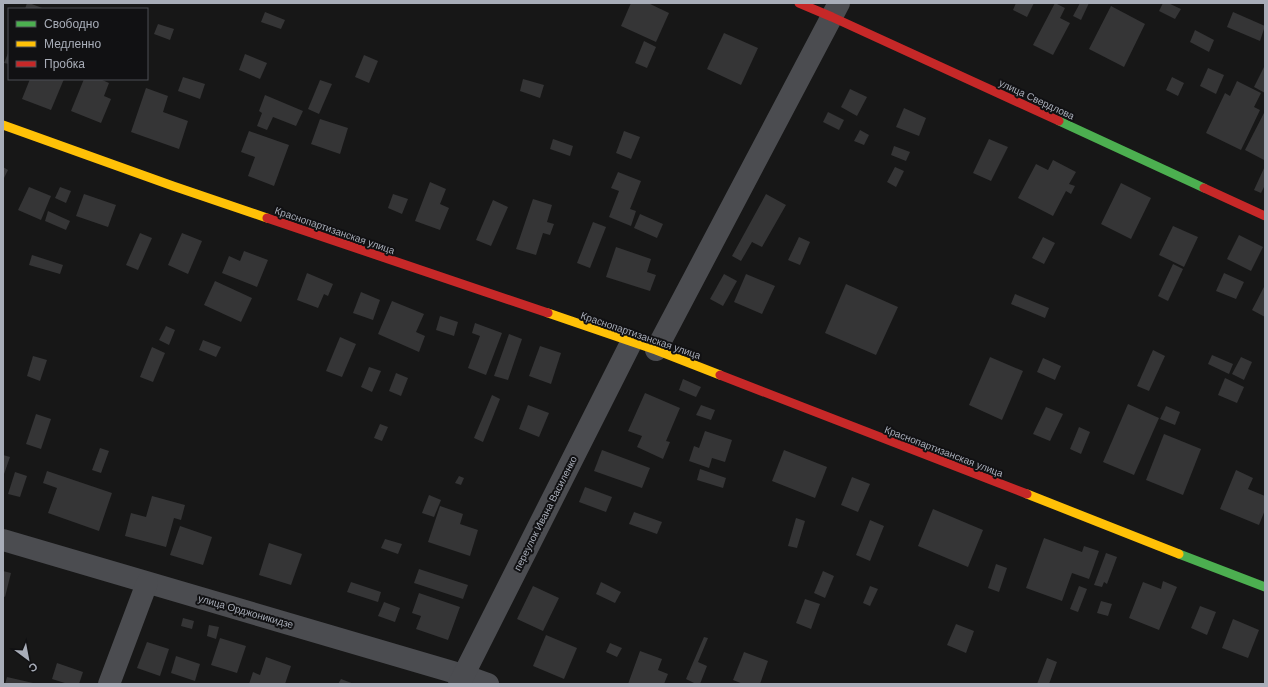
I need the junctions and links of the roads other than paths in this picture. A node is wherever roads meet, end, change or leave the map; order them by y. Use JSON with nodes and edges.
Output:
{"nodes":[{"id":1,"x":799,"y":3,"type":"edge"},
{"id":2,"x":836,"y":10,"type":"edge"},
{"id":3,"x":3,"y":125,"type":"edge"},
{"id":4,"x":1265,"y":216,"type":"edge"},
{"id":5,"x":631,"y":342,"type":"junction"},
{"id":6,"x":656,"y":350,"type":"junction"},
{"id":7,"x":3,"y":540,"type":"edge"},
{"id":8,"x":147,"y":583,"type":"junction"},
{"id":9,"x":1265,"y":587,"type":"edge"},
{"id":10,"x":461,"y":679,"type":"edge"},
{"id":11,"x":109,"y":684,"type":"edge"},
{"id":12,"x":488,"y":684,"type":"edge"}],
"edges":[{"from":1,"to":2,"type":"street","name":"улица Свердлова"},
{"from":2,"to":4,"type":"street","name":"улица Свердлова"},
{"from":2,"to":6,"type":"street"},
{"from":3,"to":5,"type":"street","name":"Краснопартизанская улица"},
{"from":5,"to":6,"type":"street","name":"Краснопартизанская улица"},
{"from":5,"to":10,"type":"street","name":"переулок Ивана Василенко"},
{"from":6,"to":9,"type":"street","name":"Краснопартизанская улица"},
{"from":7,"to":8,"type":"street","name":"улица Орджоникидзе"},
{"from":8,"to":10,"type":"street","name":"улица Орджоникидзе"},
{"from":8,"to":11,"type":"street"},
{"from":10,"to":12,"type":"street","name":"улица Орджоникидзе"}]}
